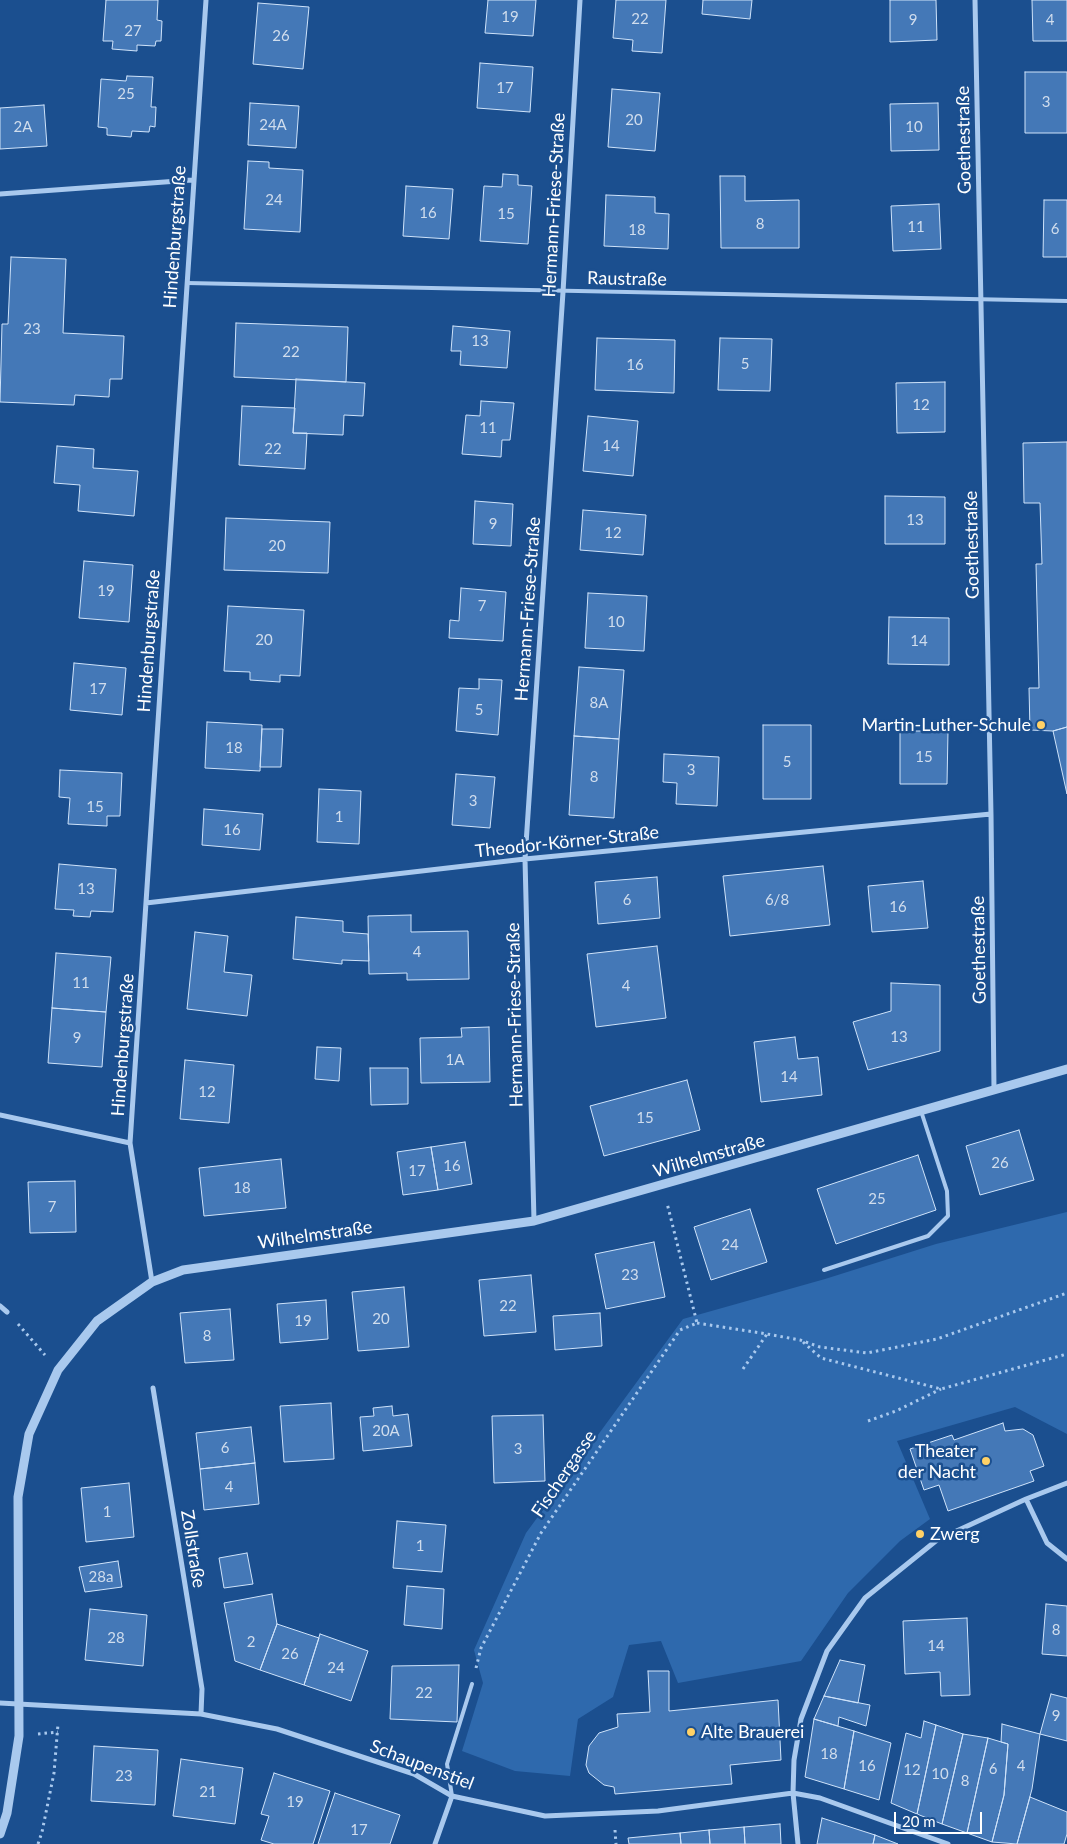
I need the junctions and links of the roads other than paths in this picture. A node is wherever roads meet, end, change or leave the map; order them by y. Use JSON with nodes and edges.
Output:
{"nodes":[{"id":1,"x":206,"y":0,"type":"edge"},
{"id":2,"x":580,"y":0,"type":"edge"},
{"id":3,"x":975,"y":0,"type":"edge"},
{"id":4,"x":192,"y":180,"type":"junction"},
{"id":5,"x":0,"y":194,"type":"edge"},
{"id":6,"x":186,"y":283,"type":"junction"},
{"id":7,"x":563,"y":292,"type":"junction"},
{"id":8,"x":981,"y":299,"type":"junction"},
{"id":9,"x":1067,"y":300,"type":"edge"},
{"id":10,"x":991,"y":814,"type":"junction"},
{"id":11,"x":525,"y":859,"type":"junction"},
{"id":12,"x":146,"y":903,"type":"junction"},
{"id":13,"x":1067,"y":1069,"type":"edge"},
{"id":14,"x":994,"y":1090,"type":"junction"},
{"id":15,"x":921,"y":1111,"type":"junction"},
{"id":16,"x":0,"y":1115,"type":"edge"},
{"id":17,"x":130,"y":1143,"type":"junction"},
{"id":18,"x":534,"y":1221,"type":"junction"},
{"id":19,"x":824,"y":1270,"type":"dead end"},
{"id":20,"x":152,"y":1282,"type":"junction"},
{"id":21,"x":0,"y":1306,"type":"edge"},
{"id":22,"x":7,"y":1312,"type":"road end"},
{"id":23,"x":153,"y":1388,"type":"dead end"},
{"id":24,"x":1067,"y":1483,"type":"edge"},
{"id":25,"x":1026,"y":1499,"type":"junction"},
{"id":26,"x":1067,"y":1560,"type":"edge"},
{"id":27,"x":472,"y":1684,"type":"road end"},
{"id":28,"x":0,"y":1703,"type":"edge"},
{"id":29,"x":19,"y":1703,"type":"junction"},
{"id":30,"x":201,"y":1714,"type":"junction"},
{"id":31,"x":793,"y":1793,"type":"junction"},
{"id":32,"x":452,"y":1796,"type":"junction"},
{"id":33,"x":0,"y":1834,"type":"edge"},
{"id":34,"x":435,"y":1844,"type":"edge"},
{"id":35,"x":798,"y":1844,"type":"edge"},
{"id":36,"x":948,"y":1844,"type":"edge"}],
"edges":[{"from":1,"to":4,"type":"street","name":"Hindenburgstraße"},
{"from":2,"to":7,"type":"street","name":"Hermann-Friese-Straße"},
{"from":3,"to":8,"type":"street","name":"Goethestraße"},
{"from":4,"to":5,"type":"street"},
{"from":4,"to":6,"type":"street","name":"Hindenburgstraße"},
{"from":6,"to":7,"type":"lane","name":"Raustraße"},
{"from":6,"to":12,"type":"street","name":"Hindenburgstraße"},
{"from":7,"to":8,"type":"lane","name":"Raustraße"},
{"from":7,"to":11,"type":"street","name":"Hermann-Friese-Straße"},
{"from":8,"to":9,"type":"lane","name":"Raustraße"},
{"from":8,"to":10,"type":"street","name":"Goethestraße"},
{"from":10,"to":11,"type":"street","name":"Theodor-Körner-Straße"},
{"from":10,"to":14,"type":"street","name":"Goethestraße"},
{"from":11,"to":12,"type":"street","name":"Theodor-Körner-Straße"},
{"from":11,"to":18,"type":"street","name":"Hermann-Friese-Straße"},
{"from":12,"to":17,"type":"street","name":"Hindenburgstraße"},
{"from":13,"to":14,"type":"street","name":"Wilhelmstraße"},
{"from":14,"to":15,"type":"street","name":"Wilhelmstraße"},
{"from":15,"to":18,"type":"street","name":"Wilhelmstraße"},
{"from":15,"to":19,"type":"lane"},
{"from":16,"to":17,"type":"street"},
{"from":17,"to":20,"type":"street","name":"Hindenburgstraße"},
{"from":18,"to":20,"type":"street","name":"Wilhelmstraße"},
{"from":20,"to":29,"type":"street","name":"Wilhelmstraße"},
{"from":21,"to":22,"type":"street"},
{"from":23,"to":30,"type":"street","name":"Zollstraße"},
{"from":24,"to":25,"type":"street"},
{"from":25,"to":26,"type":"street"},
{"from":25,"to":31,"type":"street"},
{"from":27,"to":32,"type":"lane"},
{"from":28,"to":29,"type":"street","name":"Schaupenstiel"},
{"from":29,"to":30,"type":"street","name":"Schaupenstiel"},
{"from":29,"to":33,"type":"street","name":"Wilhelmstraße"},
{"from":30,"to":32,"type":"street","name":"Schaupenstiel"},
{"from":31,"to":32,"type":"street","name":"Schaupenstiel"},
{"from":31,"to":35,"type":"street"},
{"from":31,"to":36,"type":"street","name":"Schaupenstiel"},
{"from":32,"to":34,"type":"street"}]}
